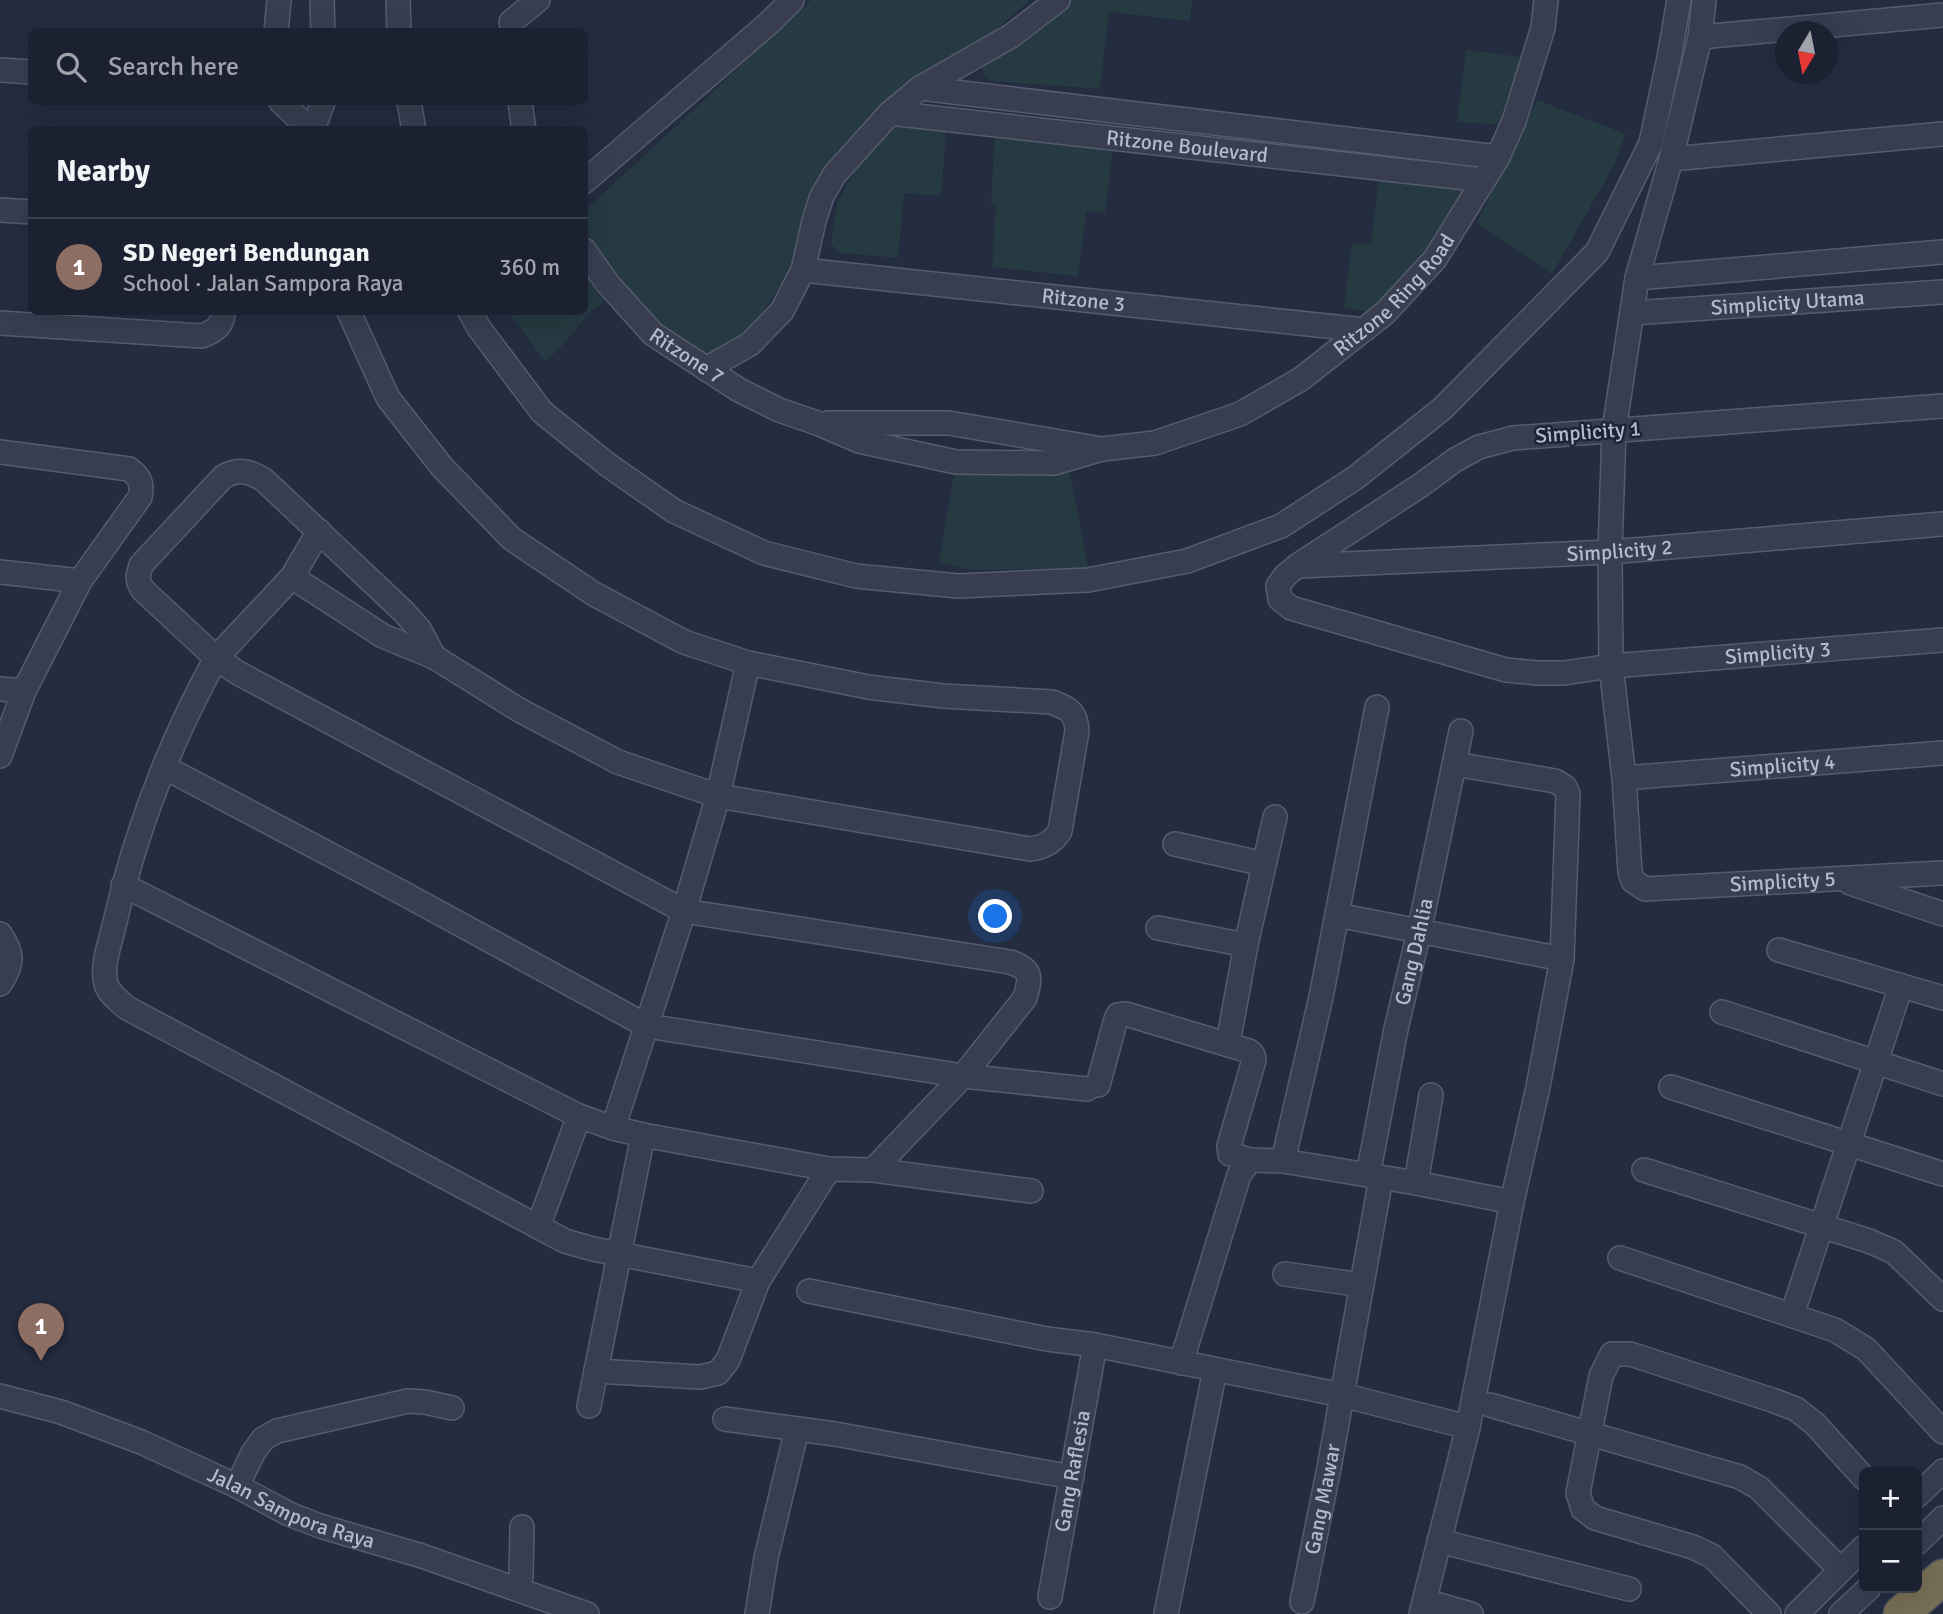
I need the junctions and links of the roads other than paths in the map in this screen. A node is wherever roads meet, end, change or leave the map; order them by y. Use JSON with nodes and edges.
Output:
{"nodes":[{"id":1,"x":279,"y":0,"type":"edge"},
{"id":2,"x":322,"y":0,"type":"edge"},
{"id":3,"x":398,"y":0,"type":"edge"},
{"id":4,"x":538,"y":0,"type":"edge"},
{"id":5,"x":792,"y":0,"type":"edge"},
{"id":6,"x":1058,"y":0,"type":"edge"},
{"id":7,"x":1546,"y":0,"type":"edge"},
{"id":8,"x":1679,"y":0,"type":"edge"},
{"id":9,"x":1704,"y":0,"type":"edge"},
{"id":10,"x":1943,"y":15,"type":"edge"},
{"id":11,"x":510,"y":18,"type":"edge"},
{"id":12,"x":276,"y":28,"type":"edge"},
{"id":13,"x":323,"y":28,"type":"edge"},
{"id":14,"x":399,"y":28,"type":"edge"},
{"id":15,"x":1700,"y":37,"type":"junction"},
{"id":16,"x":0,"y":70,"type":"edge"},
{"id":17,"x":28,"y":72,"type":"edge"},
{"id":18,"x":920,"y":88,"type":"junction"},
{"id":19,"x":284,"y":105,"type":"edge"},
{"id":20,"x":322,"y":105,"type":"edge"},
{"id":21,"x":410,"y":105,"type":"edge"},
{"id":22,"x":520,"y":105,"type":"edge"},
{"id":23,"x":890,"y":113,"type":"junction"},
{"id":24,"x":308,"y":126,"type":"edge"},
{"id":25,"x":314,"y":126,"type":"edge"},
{"id":26,"x":413,"y":126,"type":"edge"},
{"id":27,"x":523,"y":126,"type":"edge"},
{"id":28,"x":1943,"y":134,"type":"edge"},
{"id":29,"x":1497,"y":157,"type":"junction"},
{"id":30,"x":1671,"y":159,"type":"junction"},
{"id":31,"x":588,"y":179,"type":"edge"},
{"id":32,"x":1484,"y":180,"type":"junction"},
{"id":33,"x":0,"y":210,"type":"edge"},
{"id":34,"x":28,"y":212,"type":"edge"},
{"id":35,"x":1943,"y":252,"type":"edge"},
{"id":36,"x":588,"y":256,"type":"edge"},
{"id":37,"x":803,"y":270,"type":"junction"},
{"id":38,"x":1637,"y":278,"type":"junction"},
{"id":39,"x":1943,"y":292,"type":"edge"},
{"id":40,"x":1632,"y":313,"type":"junction"},
{"id":41,"x":223,"y":315,"type":"edge"},
{"id":42,"x":355,"y":315,"type":"edge"},
{"id":43,"x":472,"y":315,"type":"edge"},
{"id":44,"x":0,"y":323,"type":"edge"},
{"id":45,"x":1364,"y":330,"type":"junction"},
{"id":46,"x":706,"y":369,"type":"junction"},
{"id":47,"x":1943,"y":406,"type":"edge"},
{"id":48,"x":817,"y":423,"type":"junction"},
{"id":49,"x":1614,"y":430,"type":"junction"},
{"id":50,"x":1102,"y":449,"type":"junction"},
{"id":51,"x":0,"y":452,"type":"edge"},
{"id":52,"x":1943,"y":524,"type":"edge"},
{"id":53,"x":319,"y":531,"type":"junction"},
{"id":54,"x":1610,"y":552,"type":"junction"},
{"id":55,"x":1297,"y":566,"type":"junction"},
{"id":56,"x":0,"y":572,"type":"edge"},
{"id":57,"x":292,"y":577,"type":"junction"},
{"id":58,"x":79,"y":581,"type":"junction"},
{"id":59,"x":1278,"y":586,"type":"joint"},
{"id":60,"x":1943,"y":640,"type":"edge"},
{"id":61,"x":434,"y":657,"type":"junction"},
{"id":62,"x":216,"y":658,"type":"junction"},
{"id":63,"x":748,"y":663,"type":"junction"},
{"id":64,"x":1611,"y":667,"type":"junction"},
{"id":65,"x":0,"y":689,"type":"edge"},
{"id":66,"x":24,"y":691,"type":"junction"},
{"id":67,"x":1377,"y":707,"type":"dead end"},
{"id":68,"x":1461,"y":731,"type":"dead end"},
{"id":69,"x":1943,"y":753,"type":"edge"},
{"id":70,"x":0,"y":756,"type":"edge"},
{"id":71,"x":1455,"y":764,"type":"junction"},
{"id":72,"x":164,"y":767,"type":"junction"},
{"id":73,"x":1624,"y":778,"type":"junction"},
{"id":74,"x":718,"y":796,"type":"junction"},
{"id":75,"x":1275,"y":817,"type":"dead end"},
{"id":76,"x":1175,"y":844,"type":"dead end"},
{"id":77,"x":1264,"y":864,"type":"junction"},
{"id":78,"x":1943,"y":873,"type":"edge"},
{"id":79,"x":1840,"y":880,"type":"junction"},
{"id":80,"x":123,"y":885,"type":"junction"},
{"id":81,"x":684,"y":911,"type":"junction"},
{"id":82,"x":1337,"y":915,"type":"junction"},
{"id":83,"x":1943,"y":915,"type":"edge"},
{"id":84,"x":1158,"y":928,"type":"dead end"},
{"id":85,"x":1419,"y":932,"type":"junction"},
{"id":86,"x":0,"y":934,"type":"edge"},
{"id":87,"x":1246,"y":945,"type":"junction"},
{"id":88,"x":1779,"y":950,"type":"dead end"},
{"id":89,"x":1562,"y":959,"type":"junction"},
{"id":90,"x":0,"y":984,"type":"edge"},
{"id":91,"x":1901,"y":986,"type":"junction"},
{"id":92,"x":1943,"y":998,"type":"edge"},
{"id":93,"x":1722,"y":1012,"type":"dead end"},
{"id":94,"x":647,"y":1026,"type":"junction"},
{"id":95,"x":1228,"y":1043,"type":"junction"},
{"id":96,"x":1876,"y":1062,"type":"junction"},
{"id":97,"x":963,"y":1076,"type":"junction"},
{"id":98,"x":1943,"y":1084,"type":"edge"},
{"id":99,"x":1671,"y":1087,"type":"dead end"},
{"id":100,"x":1431,"y":1095,"type":"dead end"},
{"id":101,"x":579,"y":1116,"type":"junction"},
{"id":102,"x":613,"y":1128,"type":"junction"},
{"id":103,"x":643,"y":1135,"type":"junction"},
{"id":104,"x":1849,"y":1143,"type":"junction"},
{"id":105,"x":1250,"y":1160,"type":"junction"},
{"id":106,"x":1283,"y":1161,"type":"junction"},
{"id":107,"x":829,"y":1169,"type":"junction"},
{"id":108,"x":873,"y":1170,"type":"junction"},
{"id":109,"x":1644,"y":1170,"type":"dead end"},
{"id":110,"x":1943,"y":1174,"type":"edge"},
{"id":111,"x":1375,"y":1176,"type":"junction"},
{"id":112,"x":1416,"y":1183,"type":"junction"},
{"id":113,"x":1031,"y":1191,"type":"dead end"},
{"id":114,"x":1512,"y":1202,"type":"junction"},
{"id":115,"x":538,"y":1227,"type":"junction"},
{"id":116,"x":1821,"y":1227,"type":"junction"},
{"id":117,"x":619,"y":1254,"type":"junction"},
{"id":118,"x":1620,"y":1258,"type":"dead end"},
{"id":119,"x":1285,"y":1274,"type":"dead end"},
{"id":120,"x":758,"y":1281,"type":"junction"},
{"id":121,"x":1362,"y":1285,"type":"junction"},
{"id":122,"x":809,"y":1291,"type":"dead end"},
{"id":123,"x":1943,"y":1299,"type":"edge"},
{"id":124,"x":1792,"y":1315,"type":"junction"},
{"id":125,"x":1095,"y":1345,"type":"junction"},
{"id":126,"x":1181,"y":1363,"type":"junction"},
{"id":127,"x":1215,"y":1370,"type":"junction"},
{"id":128,"x":596,"y":1371,"type":"junction"},
{"id":129,"x":1342,"y":1395,"type":"junction"},
{"id":130,"x":0,"y":1396,"type":"edge"},
{"id":131,"x":1490,"y":1405,"type":"dead end"},
{"id":132,"x":589,"y":1406,"type":"dead end"},
{"id":133,"x":452,"y":1408,"type":"dead end"},
{"id":134,"x":725,"y":1419,"type":"dead end"},
{"id":135,"x":1468,"y":1427,"type":"junction"},
{"id":136,"x":797,"y":1429,"type":"junction"},
{"id":137,"x":1589,"y":1432,"type":"junction"},
{"id":138,"x":1943,"y":1432,"type":"edge"},
{"id":139,"x":1943,"y":1471,"type":"edge"},
{"id":140,"x":1859,"y":1472,"type":"edge"},
{"id":141,"x":1072,"y":1478,"type":"junction"},
{"id":142,"x":237,"y":1486,"type":"junction"},
{"id":143,"x":1922,"y":1491,"type":"edge"},
{"id":144,"x":1943,"y":1518,"type":"edge"},
{"id":145,"x":522,"y":1527,"type":"dead end"},
{"id":146,"x":1922,"y":1538,"type":"edge"},
{"id":147,"x":1439,"y":1541,"type":"junction"},
{"id":148,"x":1859,"y":1552,"type":"edge"},
{"id":149,"x":1841,"y":1570,"type":"junction"},
{"id":150,"x":1943,"y":1577,"type":"edge"},
{"id":151,"x":518,"y":1589,"type":"junction"},
{"id":152,"x":1629,"y":1589,"type":"dead end"},
{"id":153,"x":1864,"y":1593,"type":"edge"},
{"id":154,"x":1050,"y":1597,"type":"dead end"},
{"id":155,"x":1302,"y":1602,"type":"dead end"},
{"id":156,"x":1423,"y":1607,"type":"edge"},
{"id":157,"x":587,"y":1614,"type":"edge"},
{"id":158,"x":757,"y":1614,"type":"edge"},
{"id":159,"x":1166,"y":1614,"type":"edge"},
{"id":160,"x":1471,"y":1614,"type":"edge"},
{"id":161,"x":1769,"y":1614,"type":"edge"},
{"id":162,"x":1797,"y":1614,"type":"edge"},
{"id":163,"x":1841,"y":1614,"type":"edge"},
{"id":164,"x":1901,"y":1614,"type":"edge"}],
"edges":[{"from":1,"to":12,"type":"street"},
{"from":2,"to":13,"type":"street"},
{"from":3,"to":14,"type":"street"},
{"from":4,"to":11,"type":"street"},
{"from":5,"to":31,"type":"street"},
{"from":6,"to":18,"type":"street"},
{"from":7,"to":29,"type":"street","name":"Ritzone Ring Road"},
{"from":8,"to":43,"type":"street"},
{"from":9,"to":15,"type":"street"},
{"from":10,"to":15,"type":"street"},
{"from":15,"to":30,"type":"street"},
{"from":16,"to":17,"type":"street"},
{"from":18,"to":23,"type":"street"},
{"from":18,"to":29,"type":"street","name":"Ritzone Boulevard"},
{"from":19,"to":24,"type":"street"},
{"from":20,"to":25,"type":"street"},
{"from":21,"to":26,"type":"street"},
{"from":22,"to":27,"type":"street"},
{"from":23,"to":32,"type":"street","name":"Ritzone Boulevard"},
{"from":23,"to":37,"type":"street"},
{"from":28,"to":30,"type":"street"},
{"from":29,"to":32,"type":"street","name":"Ritzone Ring Road"},
{"from":30,"to":38,"type":"street"},
{"from":32,"to":45,"type":"street","name":"Ritzone Ring Road"},
{"from":33,"to":34,"type":"street"},
{"from":35,"to":38,"type":"street","name":"Simplicity Utama"},
{"from":36,"to":46,"type":"street","name":"Ritzone 7"},
{"from":37,"to":45,"type":"street","name":"Ritzone 3"},
{"from":37,"to":46,"type":"street"},
{"from":38,"to":40,"type":"street"},
{"from":39,"to":40,"type":"street","name":"Simplicity Utama"},
{"from":40,"to":49,"type":"street"},
{"from":41,"to":44,"type":"street"},
{"from":42,"to":63,"type":"street"},
{"from":45,"to":50,"type":"street","name":"Ritzone Ring Road"},
{"from":46,"to":48,"type":"street","name":"Ritzone 7"},
{"from":47,"to":49,"type":"street","name":"Simplicity 1"},
{"from":48,"to":50,"type":"street"},
{"from":48,"to":50,"type":"street"},
{"from":49,"to":54,"type":"street"},
{"from":49,"to":55,"type":"street","name":"Simplicity 1"},
{"from":51,"to":58,"type":"street"},
{"from":52,"to":54,"type":"street","name":"Simplicity 2"},
{"from":53,"to":57,"type":"street"},
{"from":53,"to":61,"type":"street"},
{"from":53,"to":62,"type":"street"},
{"from":54,"to":55,"type":"street","name":"Simplicity 2"},
{"from":54,"to":64,"type":"street"},
{"from":55,"to":59,"type":"street","name":"Simplicity 1"},
{"from":56,"to":58,"type":"street"},
{"from":57,"to":61,"type":"street"},
{"from":57,"to":62,"type":"street"},
{"from":58,"to":66,"type":"street"},
{"from":59,"to":64,"type":"street","name":"Simplicity 3"},
{"from":60,"to":64,"type":"street","name":"Simplicity 3"},
{"from":61,"to":74,"type":"street"},
{"from":62,"to":72,"type":"street"},
{"from":62,"to":81,"type":"street"},
{"from":63,"to":74,"type":"street"},
{"from":63,"to":74,"type":"street"},
{"from":64,"to":73,"type":"street"},
{"from":65,"to":66,"type":"street"},
{"from":66,"to":70,"type":"street"},
{"from":67,"to":82,"type":"street"},
{"from":68,"to":71,"type":"street","name":"Gang Dahlia"},
{"from":69,"to":73,"type":"street","name":"Simplicity 4"},
{"from":71,"to":85,"type":"street","name":"Gang Dahlia"},
{"from":71,"to":89,"type":"street"},
{"from":72,"to":80,"type":"street"},
{"from":72,"to":94,"type":"street"},
{"from":73,"to":79,"type":"street","name":"Simplicity 5"},
{"from":74,"to":81,"type":"street"},
{"from":75,"to":77,"type":"street"},
{"from":76,"to":77,"type":"street"},
{"from":77,"to":87,"type":"street"},
{"from":78,"to":79,"type":"street","name":"Simplicity 5"},
{"from":79,"to":83,"type":"street"},
{"from":80,"to":101,"type":"street"},
{"from":80,"to":115,"type":"street"},
{"from":81,"to":94,"type":"street"},
{"from":81,"to":97,"type":"street"},
{"from":82,"to":85,"type":"street"},
{"from":82,"to":106,"type":"street"},
{"from":84,"to":87,"type":"street"},
{"from":85,"to":89,"type":"street"},
{"from":85,"to":111,"type":"street","name":"Gang Dahlia"},
{"from":86,"to":90,"type":"street"},
{"from":87,"to":95,"type":"street"},
{"from":88,"to":91,"type":"street"},
{"from":89,"to":114,"type":"street"},
{"from":91,"to":92,"type":"street"},
{"from":91,"to":96,"type":"street"},
{"from":93,"to":96,"type":"street"},
{"from":94,"to":97,"type":"street"},
{"from":94,"to":102,"type":"street"},
{"from":95,"to":97,"type":"street"},
{"from":95,"to":105,"type":"street"},
{"from":96,"to":98,"type":"street"},
{"from":96,"to":104,"type":"street"},
{"from":97,"to":108,"type":"street"},
{"from":99,"to":104,"type":"street"},
{"from":100,"to":112,"type":"street"},
{"from":101,"to":102,"type":"street"},
{"from":101,"to":115,"type":"street"},
{"from":102,"to":103,"type":"street"},
{"from":103,"to":107,"type":"street"},
{"from":103,"to":117,"type":"street"},
{"from":104,"to":110,"type":"street"},
{"from":104,"to":116,"type":"street"},
{"from":105,"to":106,"type":"street"},
{"from":105,"to":126,"type":"street"},
{"from":106,"to":111,"type":"street"},
{"from":107,"to":108,"type":"street"},
{"from":107,"to":120,"type":"street"},
{"from":108,"to":113,"type":"street"},
{"from":109,"to":116,"type":"street"},
{"from":111,"to":112,"type":"street"},
{"from":111,"to":121,"type":"street","name":"Gang Dahlia"},
{"from":112,"to":114,"type":"street"},
{"from":114,"to":135,"type":"street"},
{"from":115,"to":117,"type":"street"},
{"from":116,"to":123,"type":"street"},
{"from":116,"to":124,"type":"street"},
{"from":117,"to":120,"type":"street"},
{"from":117,"to":128,"type":"street"},
{"from":118,"to":124,"type":"street"},
{"from":119,"to":121,"type":"street"},
{"from":120,"to":128,"type":"street"},
{"from":121,"to":129,"type":"street","name":"Gang Mawar"},
{"from":122,"to":125,"type":"street"},
{"from":124,"to":138,"type":"street"},
{"from":125,"to":126,"type":"street"},
{"from":125,"to":141,"type":"street","name":"Gang Raflesia"},
{"from":126,"to":127,"type":"street"},
{"from":127,"to":129,"type":"street"},
{"from":127,"to":159,"type":"street"},
{"from":128,"to":132,"type":"street"},
{"from":129,"to":135,"type":"street"},
{"from":129,"to":155,"type":"street","name":"Gang Mawar"},
{"from":130,"to":142,"type":"street","name":"Jalan Sampora Raya"},
{"from":131,"to":137,"type":"street"},
{"from":133,"to":142,"type":"street"},
{"from":134,"to":136,"type":"street"},
{"from":135,"to":147,"type":"street"},
{"from":136,"to":141,"type":"street"},
{"from":136,"to":158,"type":"street"},
{"from":137,"to":140,"type":"street"},
{"from":137,"to":149,"type":"street"},
{"from":137,"to":161,"type":"street"},
{"from":139,"to":143,"type":"street"},
{"from":141,"to":154,"type":"street","name":"Gang Raflesia"},
{"from":142,"to":151,"type":"street","name":"Jalan Sampora Raya"},
{"from":144,"to":146,"type":"street"},
{"from":145,"to":151,"type":"street"},
{"from":147,"to":152,"type":"street"},
{"from":147,"to":156,"type":"street"},
{"from":148,"to":149,"type":"street"},
{"from":149,"to":162,"type":"street"},
{"from":150,"to":164,"type":"highway"},
{"from":151,"to":157,"type":"street","name":"Jalan Sampora Raya"},
{"from":153,"to":163,"type":"street"},
{"from":156,"to":160,"type":"street"}]}
